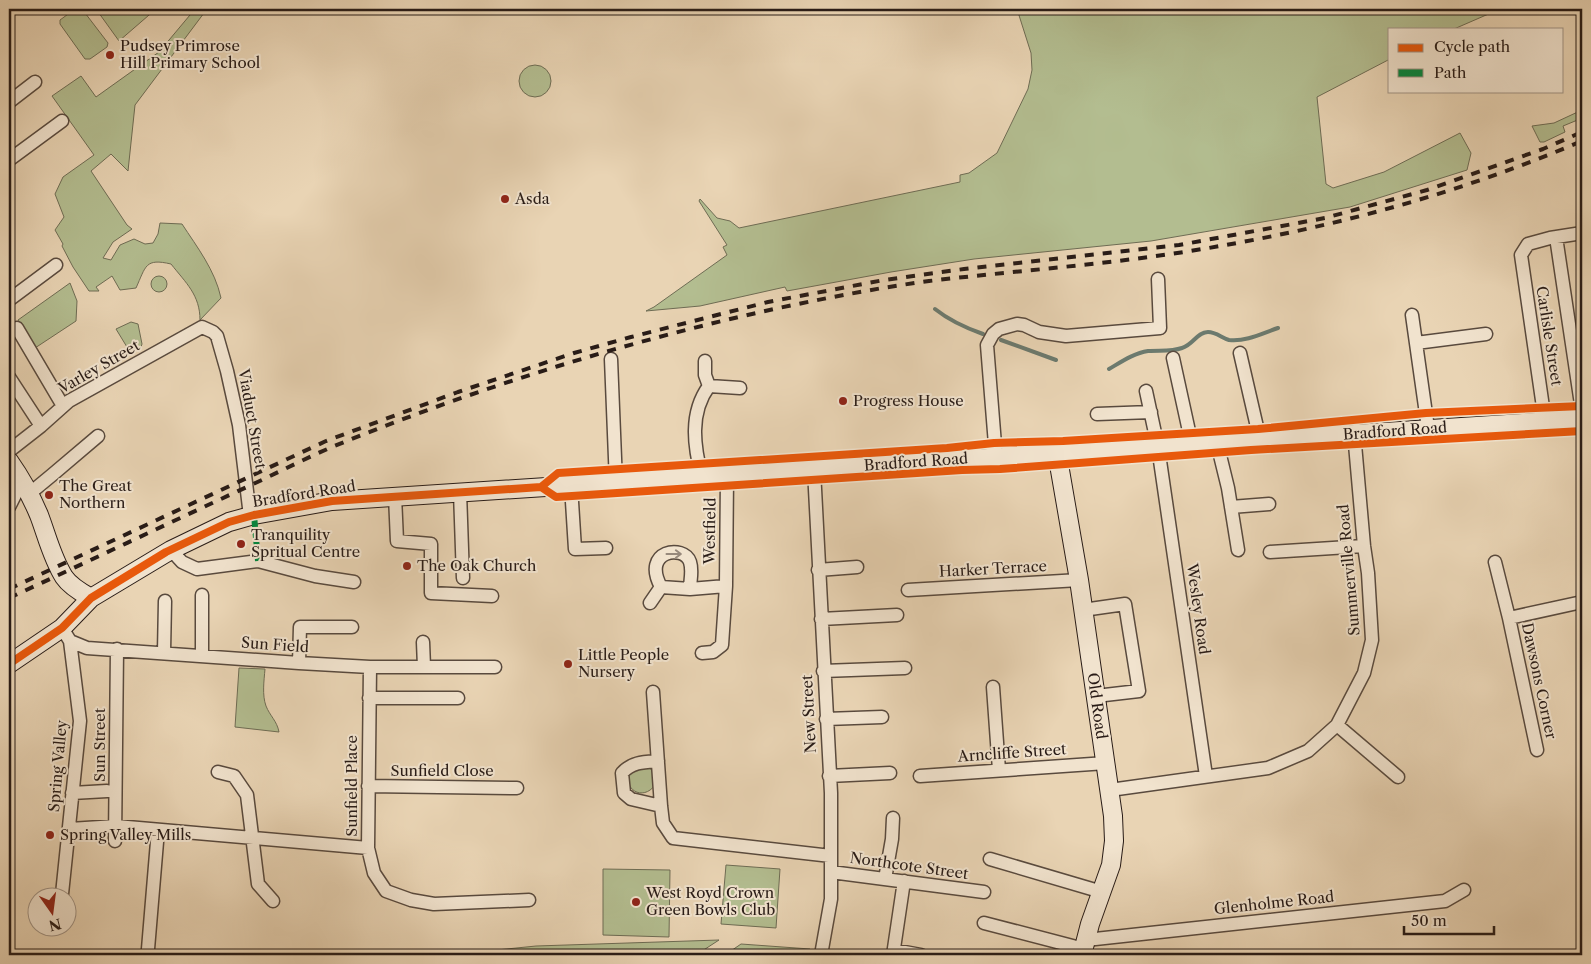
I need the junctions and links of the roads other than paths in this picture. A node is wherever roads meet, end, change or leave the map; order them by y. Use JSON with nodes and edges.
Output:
{"nodes":[{"id":1,"x":35,"y":82,"type":"dead end"},
{"id":2,"x":9,"y":102,"type":"edge"},
{"id":3,"x":62,"y":121,"type":"dead end"},
{"id":4,"x":9,"y":160,"type":"edge"},
{"id":5,"x":1582,"y":233,"type":"edge"},
{"id":6,"x":1556,"y":237,"type":"junction"},
{"id":7,"x":56,"y":265,"type":"dead end"},
{"id":8,"x":1158,"y":279,"type":"dead end"},
{"id":9,"x":9,"y":300,"type":"edge"},
{"id":10,"x":1412,"y":315,"type":"dead end"},
{"id":11,"x":17,"y":328,"type":"dead end"},
{"id":12,"x":213,"y":332,"type":"joint"},
{"id":13,"x":1486,"y":334,"type":"dead end"},
{"id":14,"x":1416,"y":343,"type":"junction"},
{"id":15,"x":1240,"y":353,"type":"dead end"},
{"id":16,"x":1173,"y":358,"type":"dead end"},
{"id":17,"x":611,"y":360,"type":"dead end"},
{"id":18,"x":705,"y":361,"type":"dead end"},
{"id":19,"x":10,"y":378,"type":"edge"},
{"id":20,"x":709,"y":386,"type":"junction"},
{"id":21,"x":740,"y":388,"type":"dead end"},
{"id":22,"x":1146,"y":391,"type":"dead end"},
{"id":23,"x":63,"y":406,"type":"junction"},
{"id":24,"x":1582,"y":411,"type":"edge"},
{"id":25,"x":1151,"y":412,"type":"junction"},
{"id":26,"x":1097,"y":414,"type":"dead end"},
{"id":27,"x":1582,"y":419,"type":"edge"},
{"id":28,"x":1545,"y":421,"type":"junction"},
{"id":29,"x":41,"y":426,"type":"junction"},
{"id":30,"x":1428,"y":428,"type":"junction"},
{"id":31,"x":1354,"y":433,"type":"junction"},
{"id":32,"x":98,"y":436,"type":"dead end"},
{"id":33,"x":1260,"y":440,"type":"junction"},
{"id":34,"x":1217,"y":443,"type":"junction"},
{"id":35,"x":1192,"y":445,"type":"junction"},
{"id":36,"x":1158,"y":447,"type":"junction"},
{"id":37,"x":9,"y":451,"type":"edge"},
{"id":38,"x":1057,"y":453,"type":"junction"},
{"id":39,"x":996,"y":457,"type":"junction"},
{"id":40,"x":9,"y":461,"type":"edge"},
{"id":41,"x":814,"y":470,"type":"junction"},
{"id":42,"x":727,"y":476,"type":"junction"},
{"id":43,"x":702,"y":477,"type":"junction"},
{"id":44,"x":616,"y":483,"type":"junction"},
{"id":45,"x":571,"y":486,"type":"junction"},
{"id":46,"x":26,"y":487,"type":"junction"},
{"id":47,"x":460,"y":492,"type":"junction"},
{"id":48,"x":395,"y":496,"type":"junction"},
{"id":49,"x":1269,"y":504,"type":"dead end"},
{"id":50,"x":9,"y":507,"type":"edge"},
{"id":51,"x":1231,"y":507,"type":"junction"},
{"id":52,"x":250,"y":516,"type":"junction"},
{"id":53,"x":1364,"y":546,"type":"junction"},
{"id":54,"x":606,"y":548,"type":"dead end"},
{"id":55,"x":171,"y":550,"type":"junction"},
{"id":56,"x":1238,"y":550,"type":"dead end"},
{"id":57,"x":1270,"y":552,"type":"dead end"},
{"id":58,"x":1495,"y":562,"type":"dead end"},
{"id":59,"x":857,"y":567,"type":"dead end"},
{"id":60,"x":818,"y":570,"type":"junction"},
{"id":61,"x":463,"y":578,"type":"dead end"},
{"id":62,"x":1080,"y":580,"type":"junction"},
{"id":63,"x":354,"y":582,"type":"dead end"},
{"id":64,"x":726,"y":586,"type":"junction"},
{"id":65,"x":661,"y":587,"type":"junction"},
{"id":66,"x":690,"y":589,"type":"junction"},
{"id":67,"x":908,"y":590,"type":"dead end"},
{"id":68,"x":202,"y":595,"type":"dead end"},
{"id":69,"x":492,"y":596,"type":"dead end"},
{"id":70,"x":91,"y":598,"type":"junction"},
{"id":71,"x":165,"y":601,"type":"dead end"},
{"id":72,"x":1582,"y":602,"type":"edge"},
{"id":73,"x":650,"y":603,"type":"dead end"},
{"id":74,"x":1083,"y":610,"type":"junction"},
{"id":75,"x":897,"y":615,"type":"dead end"},
{"id":76,"x":1509,"y":618,"type":"junction"},
{"id":77,"x":820,"y":619,"type":"junction"},
{"id":78,"x":352,"y":627,"type":"dead end"},
{"id":79,"x":66,"y":635,"type":"junction"},
{"id":80,"x":423,"y":642,"type":"dead end"},
{"id":81,"x":117,"y":649,"type":"junction"},
{"id":82,"x":164,"y":652,"type":"junction"},
{"id":83,"x":702,"y":653,"type":"dead end"},
{"id":84,"x":202,"y":656,"type":"junction"},
{"id":85,"x":299,"y":663,"type":"junction"},
{"id":86,"x":9,"y":664,"type":"edge"},
{"id":87,"x":370,"y":667,"type":"junction"},
{"id":88,"x":424,"y":667,"type":"junction"},
{"id":89,"x":495,"y":667,"type":"dead end"},
{"id":90,"x":905,"y":668,"type":"dead end"},
{"id":91,"x":823,"y":671,"type":"junction"},
{"id":92,"x":993,"y":687,"type":"dead end"},
{"id":93,"x":653,"y":692,"type":"dead end"},
{"id":94,"x":1096,"y":696,"type":"junction"},
{"id":95,"x":369,"y":698,"type":"junction"},
{"id":96,"x":458,"y":698,"type":"dead end"},
{"id":97,"x":882,"y":717,"type":"dead end"},
{"id":98,"x":826,"y":719,"type":"junction"},
{"id":99,"x":1337,"y":725,"type":"junction"},
{"id":100,"x":1537,"y":750,"type":"dead end"},
{"id":101,"x":658,"y":761,"type":"junction"},
{"id":102,"x":1106,"y":763,"type":"junction"},
{"id":103,"x":999,"y":770,"type":"junction"},
{"id":104,"x":218,"y":772,"type":"dead end"},
{"id":105,"x":890,"y":773,"type":"dead end"},
{"id":106,"x":829,"y":776,"type":"junction"},
{"id":107,"x":920,"y":776,"type":"dead end"},
{"id":108,"x":1206,"y":776,"type":"junction"},
{"id":109,"x":1398,"y":777,"type":"dead end"},
{"id":110,"x":368,"y":786,"type":"junction"},
{"id":111,"x":517,"y":788,"type":"dead end"},
{"id":112,"x":1110,"y":790,"type":"junction"},
{"id":113,"x":107,"y":792,"type":"dead end"},
{"id":114,"x":72,"y":793,"type":"junction"},
{"id":115,"x":661,"y":806,"type":"junction"},
{"id":116,"x":893,"y":818,"type":"dead end"},
{"id":117,"x":116,"y":826,"type":"junction"},
{"id":118,"x":70,"y":829,"type":"junction"},
{"id":119,"x":158,"y":830,"type":"junction"},
{"id":120,"x":251,"y":837,"type":"junction"},
{"id":121,"x":115,"y":841,"type":"dead end"},
{"id":122,"x":368,"y":848,"type":"junction"},
{"id":123,"x":831,"y":856,"type":"junction"},
{"id":124,"x":990,"y":858,"type":"dead end"},
{"id":125,"x":831,"y":872,"type":"junction"},
{"id":126,"x":885,"y":879,"type":"junction"},
{"id":127,"x":904,"y":882,"type":"junction"},
{"id":128,"x":63,"y":886,"type":"edge"},
{"id":129,"x":1464,"y":890,"type":"dead end"},
{"id":130,"x":984,"y":892,"type":"dead end"},
{"id":131,"x":1102,"y":892,"type":"junction"},
{"id":132,"x":529,"y":900,"type":"dead end"},
{"id":133,"x":273,"y":901,"type":"dead end"},
{"id":134,"x":984,"y":923,"type":"dead end"},
{"id":135,"x":1084,"y":948,"type":"edge"},
{"id":136,"x":148,"y":949,"type":"dead end"},
{"id":137,"x":894,"y":953,"type":"edge"},
{"id":138,"x":821,"y":955,"type":"edge"},
{"id":139,"x":921,"y":955,"type":"edge"}],
"edges":[{"from":1,"to":2,"type":"street"},
{"from":3,"to":4,"type":"street"},
{"from":5,"to":6,"type":"street"},
{"from":6,"to":24,"type":"street"},
{"from":6,"to":28,"type":"street","name":"Carlisle Street"},
{"from":7,"to":9,"type":"street"},
{"from":8,"to":39,"type":"street"},
{"from":10,"to":14,"type":"street"},
{"from":11,"to":23,"type":"street"},
{"from":12,"to":23,"type":"street","name":"Varley Street"},
{"from":12,"to":52,"type":"street","name":"Viaduct Street"},
{"from":13,"to":14,"type":"street"},
{"from":14,"to":30,"type":"street"},
{"from":15,"to":33,"type":"street"},
{"from":16,"to":35,"type":"street"},
{"from":17,"to":44,"type":"street"},
{"from":18,"to":20,"type":"street"},
{"from":19,"to":29,"type":"street"},
{"from":20,"to":21,"type":"street"},
{"from":20,"to":43,"type":"street"},
{"from":22,"to":25,"type":"street","name":"Wesley Road"},
{"from":23,"to":29,"type":"street","name":"Varley Street"},
{"from":25,"to":26,"type":"street"},
{"from":25,"to":36,"type":"street","name":"Wesley Road"},
{"from":27,"to":28,"type":"main road","name":"Bradford Road"},
{"from":28,"to":30,"type":"main road","name":"Bradford Road"},
{"from":29,"to":37,"type":"street","name":"Varley Street"},
{"from":30,"to":31,"type":"main road","name":"Bradford Road"},
{"from":31,"to":33,"type":"main road","name":"Bradford Road"},
{"from":31,"to":53,"type":"street","name":"Summerville Road"},
{"from":32,"to":46,"type":"street"},
{"from":33,"to":34,"type":"main road","name":"Bradford Road"},
{"from":34,"to":35,"type":"main road","name":"Bradford Road"},
{"from":34,"to":51,"type":"street"},
{"from":35,"to":36,"type":"main road","name":"Bradford Road"},
{"from":36,"to":38,"type":"main road","name":"Bradford Road"},
{"from":36,"to":108,"type":"street","name":"Wesley Road"},
{"from":38,"to":39,"type":"main road","name":"Bradford Road"},
{"from":38,"to":62,"type":"main road","name":"Old Road"},
{"from":39,"to":41,"type":"main road","name":"Bradford Road"},
{"from":40,"to":46,"type":"main road"},
{"from":41,"to":42,"type":"main road","name":"Bradford Road"},
{"from":41,"to":60,"type":"street","name":"New Street"},
{"from":42,"to":43,"type":"main road","name":"Bradford Road"},
{"from":42,"to":64,"type":"street","name":"Westfield"},
{"from":43,"to":44,"type":"main road","name":"Bradford Road"},
{"from":44,"to":45,"type":"main road","name":"Bradford Road"},
{"from":45,"to":47,"type":"main road","name":"Bradford Road"},
{"from":45,"to":54,"type":"street"},
{"from":46,"to":50,"type":"street"},
{"from":46,"to":70,"type":"main road"},
{"from":47,"to":48,"type":"main road","name":"Bradford Road"},
{"from":47,"to":61,"type":"street"},
{"from":48,"to":52,"type":"main road","name":"Bradford Road"},
{"from":48,"to":69,"type":"street"},
{"from":49,"to":51,"type":"street"},
{"from":51,"to":56,"type":"street"},
{"from":52,"to":55,"type":"main road","name":"Bradford Road"},
{"from":53,"to":57,"type":"street"},
{"from":53,"to":99,"type":"street","name":"Summerville Road"},
{"from":55,"to":63,"type":"street"},
{"from":55,"to":70,"type":"main road","name":"Bradford Road"},
{"from":58,"to":76,"type":"street","name":"Dawsons Corner"},
{"from":59,"to":60,"type":"street"},
{"from":60,"to":77,"type":"street","name":"New Street"},
{"from":62,"to":67,"type":"street","name":"Harker Terrace"},
{"from":62,"to":74,"type":"main road","name":"Old Road"},
{"from":64,"to":66,"type":"street","name":"Westfield"},
{"from":64,"to":83,"type":"street","name":"Westfield"},
{"from":65,"to":66,"type":"street","name":"Westfield"},
{"from":65,"to":66,"type":"street","name":"Westfield","one_way":true},
{"from":65,"to":73,"type":"street"},
{"from":68,"to":84,"type":"street"},
{"from":70,"to":79,"type":"main road","name":"Bradford Road"},
{"from":71,"to":82,"type":"street"},
{"from":72,"to":76,"type":"street","name":"Dawsons Corner"},
{"from":74,"to":94,"type":"main road","name":"Old Road"},
{"from":74,"to":94,"type":"street"},
{"from":75,"to":77,"type":"street"},
{"from":76,"to":100,"type":"street","name":"Dawsons Corner"},
{"from":77,"to":91,"type":"street","name":"New Street"},
{"from":78,"to":85,"type":"street"},
{"from":79,"to":81,"type":"street","name":"Sun Field"},
{"from":79,"to":86,"type":"main road","name":"Bradford Road"},
{"from":79,"to":114,"type":"street","name":"Spring Valley"},
{"from":80,"to":88,"type":"street"},
{"from":81,"to":82,"type":"street","name":"Sun Field"},
{"from":81,"to":117,"type":"street","name":"Sun Street"},
{"from":82,"to":84,"type":"street","name":"Sun Field"},
{"from":84,"to":85,"type":"street","name":"Sun Field"},
{"from":85,"to":87,"type":"street","name":"Sun Field"},
{"from":87,"to":88,"type":"street","name":"Sun Field"},
{"from":87,"to":95,"type":"street","name":"Sunfield Place"},
{"from":88,"to":89,"type":"street","name":"Sun Field"},
{"from":90,"to":91,"type":"street"},
{"from":91,"to":98,"type":"street","name":"New Street"},
{"from":92,"to":103,"type":"street"},
{"from":93,"to":101,"type":"street"},
{"from":94,"to":102,"type":"main road","name":"Old Road"},
{"from":95,"to":96,"type":"street"},
{"from":95,"to":110,"type":"street","name":"Sunfield Place"},
{"from":97,"to":98,"type":"street"},
{"from":98,"to":106,"type":"street","name":"New Street"},
{"from":99,"to":108,"type":"street","name":"Summerville Road"},
{"from":99,"to":109,"type":"street"},
{"from":101,"to":115,"type":"street"},
{"from":101,"to":115,"type":"street"},
{"from":102,"to":103,"type":"street","name":"Arncliffe Street"},
{"from":102,"to":112,"type":"main road","name":"Old Road"},
{"from":103,"to":107,"type":"street","name":"Arncliffe Street"},
{"from":104,"to":120,"type":"street"},
{"from":105,"to":106,"type":"street"},
{"from":106,"to":123,"type":"street","name":"New Street"},
{"from":108,"to":112,"type":"street","name":"Summerville Road"},
{"from":110,"to":111,"type":"street","name":"Sunfield Close"},
{"from":110,"to":122,"type":"street","name":"Sunfield Place"},
{"from":112,"to":131,"type":"main road","name":"Old Road"},
{"from":113,"to":114,"type":"street"},
{"from":114,"to":118,"type":"street","name":"Spring Valley"},
{"from":115,"to":123,"type":"street"},
{"from":116,"to":126,"type":"street"},
{"from":117,"to":118,"type":"street","name":"Sunfield Place"},
{"from":117,"to":119,"type":"street","name":"Sunfield Place"},
{"from":117,"to":121,"type":"street","name":"Sun Street"},
{"from":118,"to":128,"type":"street","name":"Spring Valley"},
{"from":119,"to":120,"type":"street","name":"Sunfield Place"},
{"from":119,"to":136,"type":"street"},
{"from":120,"to":122,"type":"street","name":"Sunfield Place"},
{"from":120,"to":133,"type":"street"},
{"from":122,"to":132,"type":"street"},
{"from":123,"to":125,"type":"street","name":"New Street"},
{"from":124,"to":131,"type":"street"},
{"from":125,"to":126,"type":"street","name":"Northcote Street"},
{"from":125,"to":138,"type":"street","name":"New Street"},
{"from":126,"to":127,"type":"street","name":"Northcote Street"},
{"from":127,"to":130,"type":"street","name":"Northcote Street"},
{"from":127,"to":137,"type":"street"},
{"from":129,"to":135,"type":"street","name":"Glenholme Road"},
{"from":131,"to":135,"type":"main road","name":"Old Road"},
{"from":134,"to":135,"type":"street"},
{"from":137,"to":139,"type":"street"}]}
